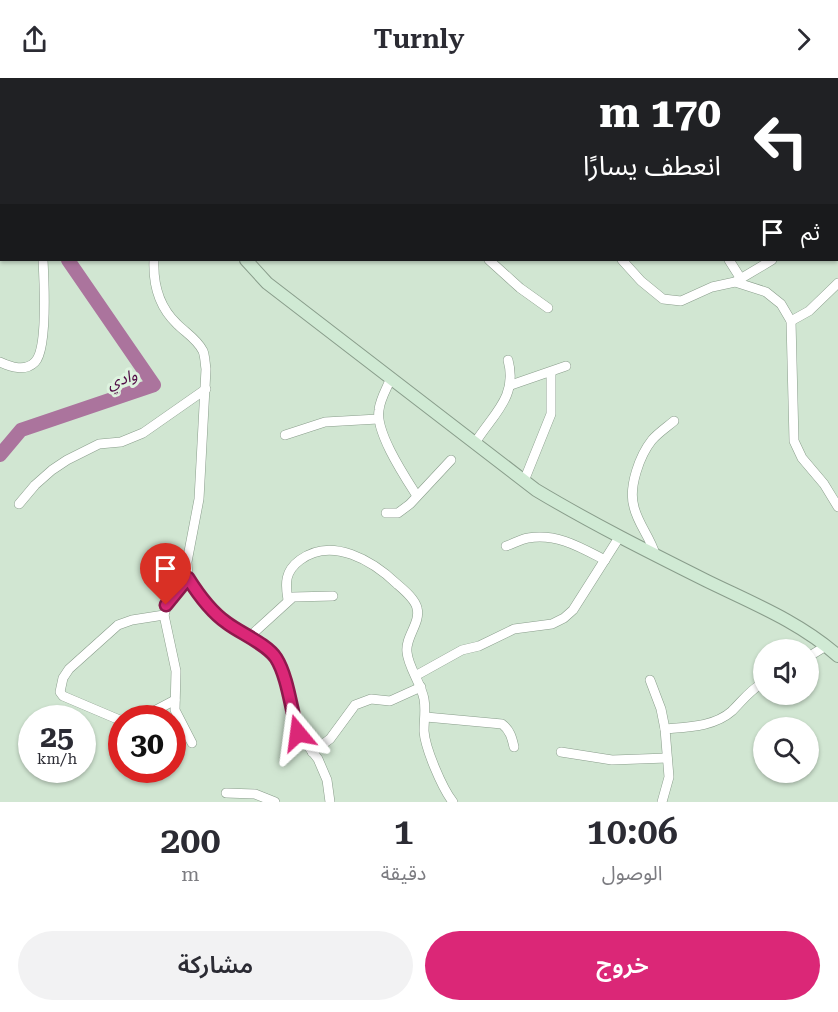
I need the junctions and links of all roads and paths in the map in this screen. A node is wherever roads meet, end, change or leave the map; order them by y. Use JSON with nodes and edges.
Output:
{"nodes":[{"id":1,"x":43,"y":261,"type":"edge"},
{"id":2,"x":154,"y":261,"type":"edge"},
{"id":3,"x":247,"y":261,"type":"edge"},
{"id":4,"x":490,"y":261,"type":"edge"},
{"id":5,"x":623,"y":261,"type":"edge"},
{"id":6,"x":729,"y":261,"type":"edge"},
{"id":7,"x":770,"y":261,"type":"edge"},
{"id":8,"x":738,"y":280,"type":"junction"},
{"id":9,"x":838,"y":283,"type":"edge"},
{"id":10,"x":548,"y":308,"type":"dead end"},
{"id":11,"x":791,"y":321,"type":"junction"},
{"id":12,"x":508,"y":360,"type":"dead end"},
{"id":13,"x":0,"y":362,"type":"edge"},
{"id":14,"x":566,"y":366,"type":"dead end"},
{"id":15,"x":551,"y":372,"type":"junction"},
{"id":16,"x":391,"y":378,"type":"junction"},
{"id":17,"x":511,"y":385,"type":"junction"},
{"id":18,"x":206,"y":389,"type":"junction"},
{"id":19,"x":378,"y":419,"type":"junction"},
{"id":20,"x":674,"y":422,"type":"dead end"},
{"id":21,"x":285,"y":435,"type":"dead end"},
{"id":22,"x":475,"y":443,"type":"junction"},
{"id":23,"x":451,"y":460,"type":"dead end"},
{"id":24,"x":524,"y":481,"type":"junction"},
{"id":25,"x":417,"y":496,"type":"junction"},
{"id":26,"x":19,"y":504,"type":"dead end"},
{"id":27,"x":838,"y":507,"type":"edge"},
{"id":28,"x":386,"y":513,"type":"dead end"},
{"id":29,"x":620,"y":536,"type":"junction"},
{"id":30,"x":506,"y":546,"type":"dead end"},
{"id":31,"x":655,"y":554,"type":"junction"},
{"id":32,"x":605,"y":560,"type":"junction"},
{"id":33,"x":188,"y":578,"type":"junction"},
{"id":34,"x":333,"y":596,"type":"dead end"},
{"id":35,"x":288,"y":600,"type":"junction"},
{"id":36,"x":164,"y":615,"type":"junction"},
{"id":37,"x":248,"y":638,"type":"junction"},
{"id":38,"x":826,"y":645,"type":"junction"},
{"id":39,"x":819,"y":650,"type":"edge"},
{"id":40,"x":838,"y":656,"type":"edge"},
{"id":41,"x":417,"y":675,"type":"junction"},
{"id":42,"x":650,"y":680,"type":"dead end"},
{"id":43,"x":421,"y":687,"type":"junction"},
{"id":44,"x":753,"y":688,"type":"edge"},
{"id":45,"x":175,"y":700,"type":"junction"},
{"id":46,"x":166,"y":705,"type":"edge"},
{"id":47,"x":108,"y":715,"type":"edge"},
{"id":48,"x":426,"y":717,"type":"junction"},
{"id":49,"x":665,"y":729,"type":"junction"},
{"id":50,"x":192,"y":743,"type":"dead end"},
{"id":51,"x":514,"y":747,"type":"dead end"},
{"id":52,"x":312,"y":752,"type":"junction"},
{"id":53,"x":561,"y":752,"type":"dead end"},
{"id":54,"x":667,"y":758,"type":"junction"},
{"id":55,"x":226,"y":793,"type":"dead end"},
{"id":56,"x":276,"y":802,"type":"edge"},
{"id":57,"x":330,"y":802,"type":"edge"},
{"id":58,"x":453,"y":802,"type":"edge"},
{"id":59,"x":662,"y":802,"type":"edge"}],
"edges":[{"from":1,"to":13,"type":"street"},
{"from":2,"to":18,"type":"street"},
{"from":3,"to":16,"type":"main road"},
{"from":4,"to":10,"type":"street"},
{"from":5,"to":8,"type":"street"},
{"from":6,"to":8,"type":"street"},
{"from":7,"to":8,"type":"street"},
{"from":8,"to":11,"type":"street"},
{"from":9,"to":11,"type":"street"},
{"from":11,"to":27,"type":"street"},
{"from":12,"to":17,"type":"street"},
{"from":14,"to":15,"type":"street"},
{"from":15,"to":17,"type":"street"},
{"from":15,"to":24,"type":"street"},
{"from":16,"to":19,"type":"street"},
{"from":16,"to":22,"type":"main road"},
{"from":17,"to":22,"type":"street"},
{"from":18,"to":26,"type":"street"},
{"from":18,"to":33,"type":"street"},
{"from":19,"to":21,"type":"street"},
{"from":19,"to":25,"type":"street"},
{"from":20,"to":31,"type":"street"},
{"from":22,"to":24,"type":"main road"},
{"from":23,"to":25,"type":"street"},
{"from":24,"to":29,"type":"main road"},
{"from":25,"to":28,"type":"street"},
{"from":29,"to":31,"type":"main road"},
{"from":29,"to":32,"type":"street"},
{"from":30,"to":32,"type":"street"},
{"from":31,"to":38,"type":"main road"},
{"from":32,"to":41,"type":"street"},
{"from":33,"to":36,"type":"street"},
{"from":33,"to":37,"type":"street"},
{"from":34,"to":35,"type":"street"},
{"from":35,"to":37,"type":"street"},
{"from":35,"to":41,"type":"street"},
{"from":36,"to":45,"type":"street"},
{"from":36,"to":47,"type":"street"},
{"from":37,"to":52,"type":"street"},
{"from":38,"to":39,"type":"street"},
{"from":38,"to":40,"type":"main road"},
{"from":41,"to":43,"type":"street"},
{"from":42,"to":49,"type":"street"},
{"from":43,"to":48,"type":"street"},
{"from":43,"to":52,"type":"street"},
{"from":44,"to":49,"type":"street"},
{"from":45,"to":46,"type":"street"},
{"from":45,"to":50,"type":"street"},
{"from":48,"to":51,"type":"street"},
{"from":48,"to":58,"type":"street"},
{"from":49,"to":54,"type":"street"},
{"from":52,"to":57,"type":"street"},
{"from":53,"to":54,"type":"street"},
{"from":54,"to":59,"type":"street"},
{"from":55,"to":56,"type":"street"}]}
